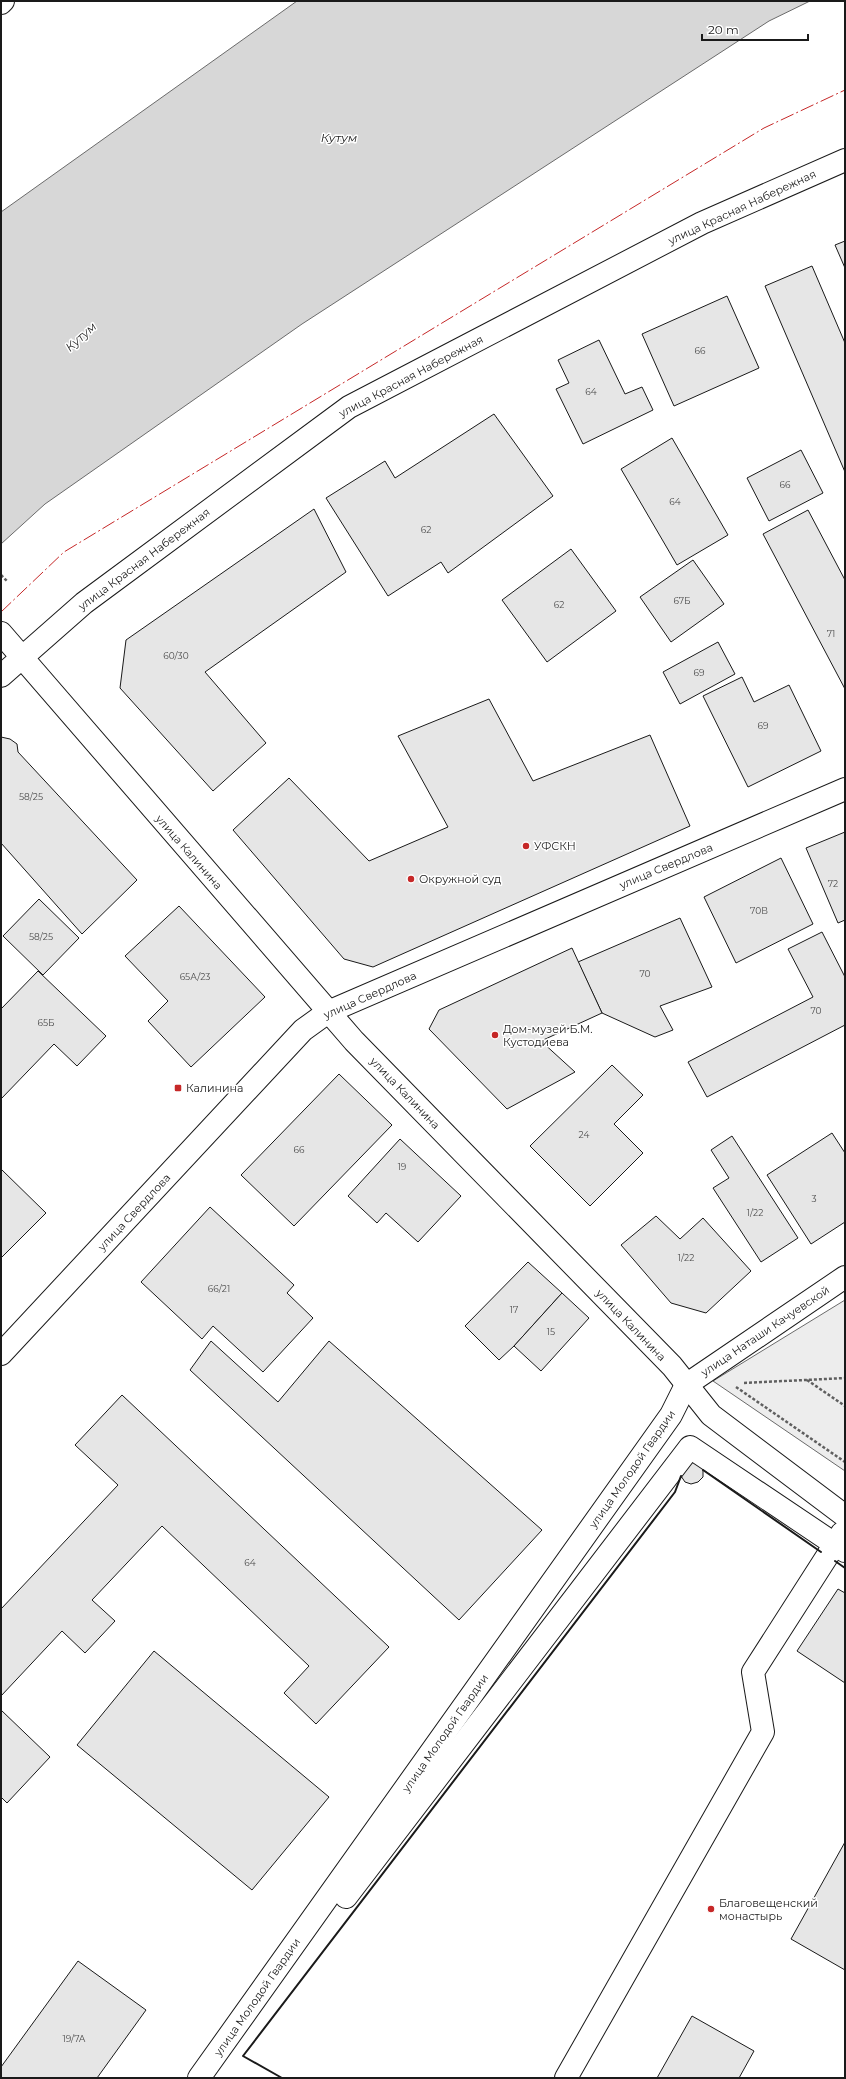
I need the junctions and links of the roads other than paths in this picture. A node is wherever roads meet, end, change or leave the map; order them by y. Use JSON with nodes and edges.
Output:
{"nodes":[{"id":1,"x":845,"y":160,"type":"edge"},
{"id":2,"x":1,"y":633,"type":"edge"},
{"id":3,"x":22,"y":658,"type":"junction"},
{"id":4,"x":1,"y":676,"type":"edge"},
{"id":5,"x":845,"y":789,"type":"edge"},
{"id":6,"x":328,"y":1012,"type":"junction"},
{"id":7,"x":845,"y":1277,"type":"edge"},
{"id":8,"x":1,"y":1354,"type":"edge"},
{"id":9,"x":686,"y":1385,"type":"junction"},
{"id":10,"x":845,"y":1516,"type":"edge"},
{"id":11,"x":842,"y":1541,"type":"edge"},
{"id":12,"x":207,"y":2074,"type":"edge"},
{"id":13,"x":566,"y":2078,"type":"edge"}],
"edges":[{"from":1,"to":3,"type":"street","name":"улица Красная Набережная"},
{"from":2,"to":3,"type":"street","name":"улица Калинина"},
{"from":3,"to":4,"type":"street","name":"улица Красная Набережная"},
{"from":3,"to":6,"type":"street","name":"улица Калинина"},
{"from":5,"to":6,"type":"street","name":"улица Свердлова"},
{"from":6,"to":8,"type":"street","name":"улица Свердлова"},
{"from":6,"to":9,"type":"street","name":"улица Калинина"},
{"from":7,"to":9,"type":"street","name":"улица Наташи Качуевской"},
{"from":9,"to":10,"type":"street","name":"улица Калинина"},
{"from":9,"to":12,"type":"street","name":"улица Молодой Гвардии"},
{"from":11,"to":12,"type":"street"},
{"from":11,"to":13,"type":"street"}]}
